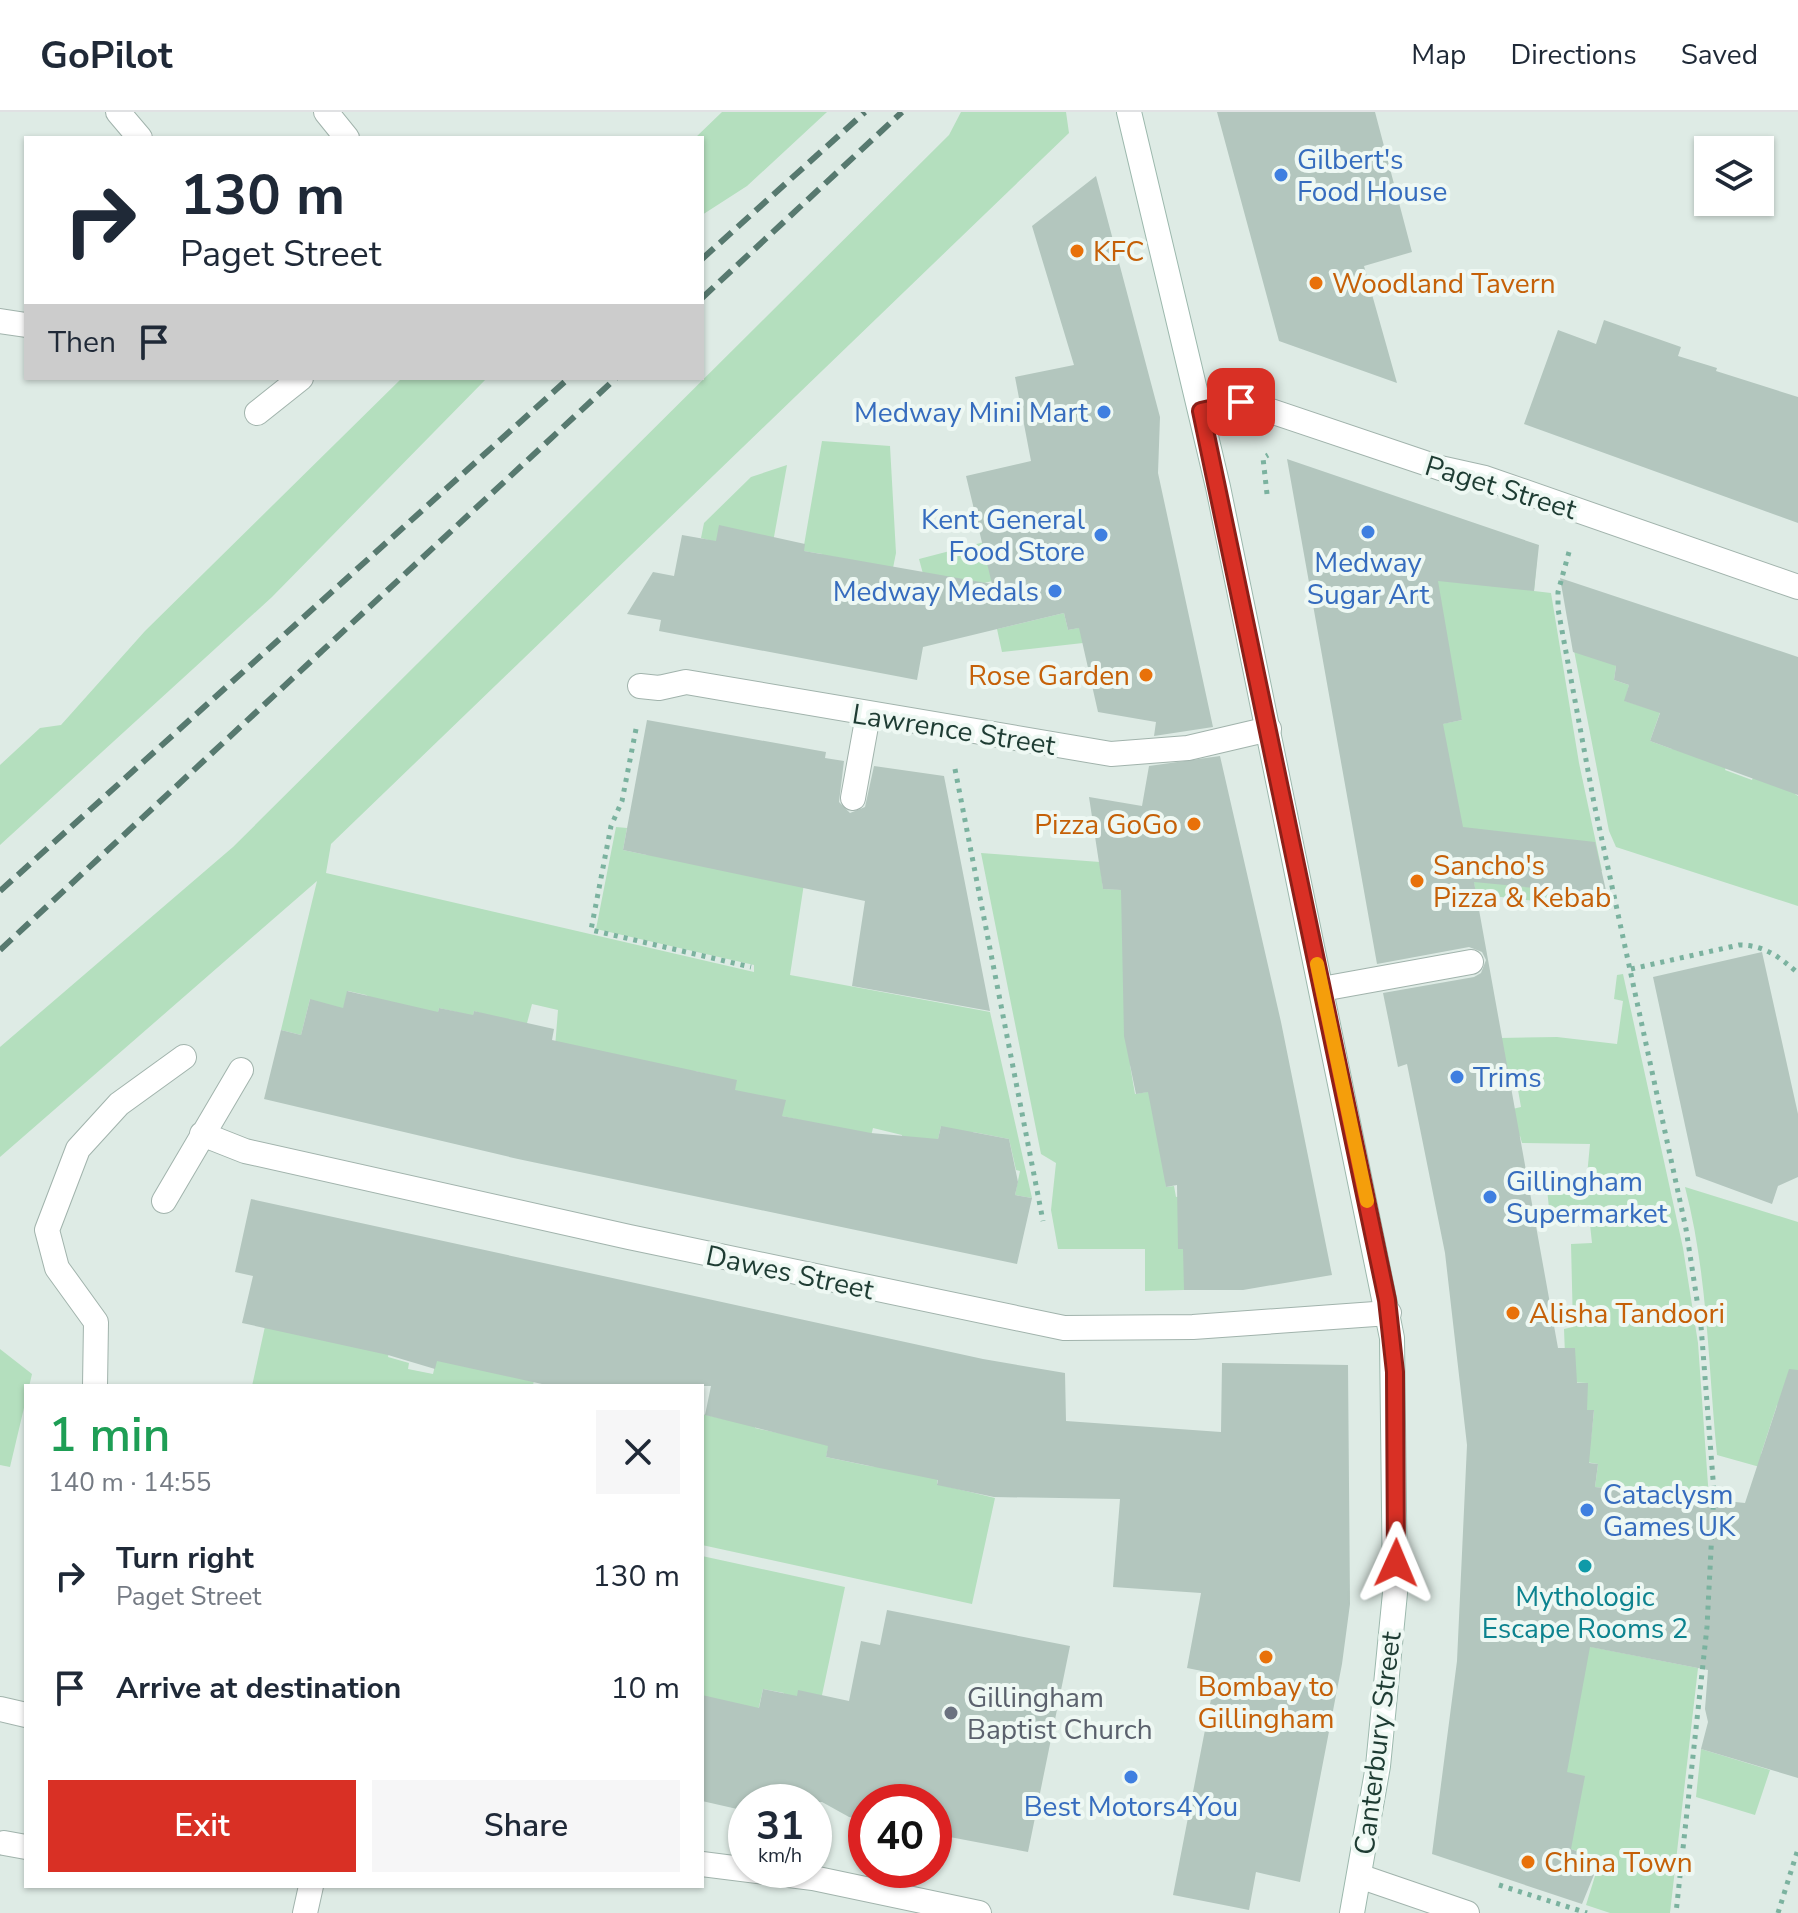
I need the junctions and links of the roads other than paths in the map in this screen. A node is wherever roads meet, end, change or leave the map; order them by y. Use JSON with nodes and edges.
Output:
{"nodes":[{"id":1,"x":118,"y":112,"type":"edge"},
{"id":2,"x":326,"y":112,"type":"edge"},
{"id":3,"x":1129,"y":112,"type":"edge"},
{"id":4,"x":138,"y":136,"type":"edge"},
{"id":5,"x":345,"y":136,"type":"edge"},
{"id":6,"x":0,"y":321,"type":"edge"},
{"id":7,"x":24,"y":325,"type":"edge"},
{"id":8,"x":298,"y":380,"type":"edge"},
{"id":9,"x":1201,"y":411,"type":"junction"},
{"id":10,"x":257,"y":413,"type":"dead end"},
{"id":11,"x":1798,"y":587,"type":"edge"},
{"id":12,"x":640,"y":686,"type":"dead end"},
{"id":13,"x":868,"y":715,"type":"junction"},
{"id":14,"x":1269,"y":729,"type":"junction"},
{"id":15,"x":853,"y":798,"type":"dead end"},
{"id":16,"x":1471,"y":962,"type":"dead end"},
{"id":17,"x":1322,"y":989,"type":"junction"},
{"id":18,"x":184,"y":1057,"type":"dead end"},
{"id":19,"x":241,"y":1070,"type":"dead end"},
{"id":20,"x":202,"y":1134,"type":"junction"},
{"id":21,"x":164,"y":1201,"type":"dead end"},
{"id":22,"x":1389,"y":1313,"type":"junction"},
{"id":23,"x":95,"y":1384,"type":"edge"},
{"id":24,"x":0,"y":1709,"type":"edge"},
{"id":25,"x":24,"y":1715,"type":"edge"},
{"id":26,"x":704,"y":1864,"type":"edge"},
{"id":27,"x":1359,"y":1876,"type":"junction"},
{"id":28,"x":311,"y":1888,"type":"edge"},
{"id":29,"x":964,"y":1911,"type":"edge"},
{"id":30,"x":305,"y":1913,"type":"edge"},
{"id":31,"x":1352,"y":1913,"type":"edge"},
{"id":32,"x":1467,"y":1913,"type":"edge"}],
"edges":[{"from":1,"to":4,"type":"street"},
{"from":2,"to":5,"type":"street"},
{"from":3,"to":9,"type":"street","name":"Canterbury Street"},
{"from":6,"to":7,"type":"street"},
{"from":8,"to":10,"type":"street"},
{"from":9,"to":11,"type":"street","name":"Paget Street"},
{"from":9,"to":14,"type":"street","name":"Canterbury Street"},
{"from":12,"to":13,"type":"street","name":"Lawrence Street"},
{"from":13,"to":14,"type":"street","name":"Lawrence Street"},
{"from":13,"to":15,"type":"street"},
{"from":14,"to":17,"type":"street","name":"Canterbury Street"},
{"from":16,"to":17,"type":"street"},
{"from":17,"to":22,"type":"street","name":"Canterbury Street"},
{"from":18,"to":23,"type":"street"},
{"from":19,"to":20,"type":"street"},
{"from":20,"to":21,"type":"street"},
{"from":20,"to":22,"type":"street","name":"Dawes Street"},
{"from":22,"to":27,"type":"street","name":"Canterbury Street"},
{"from":24,"to":25,"type":"street"},
{"from":26,"to":29,"type":"street"},
{"from":27,"to":31,"type":"street","name":"Canterbury Street"},
{"from":27,"to":32,"type":"street"},
{"from":28,"to":30,"type":"street"}]}
